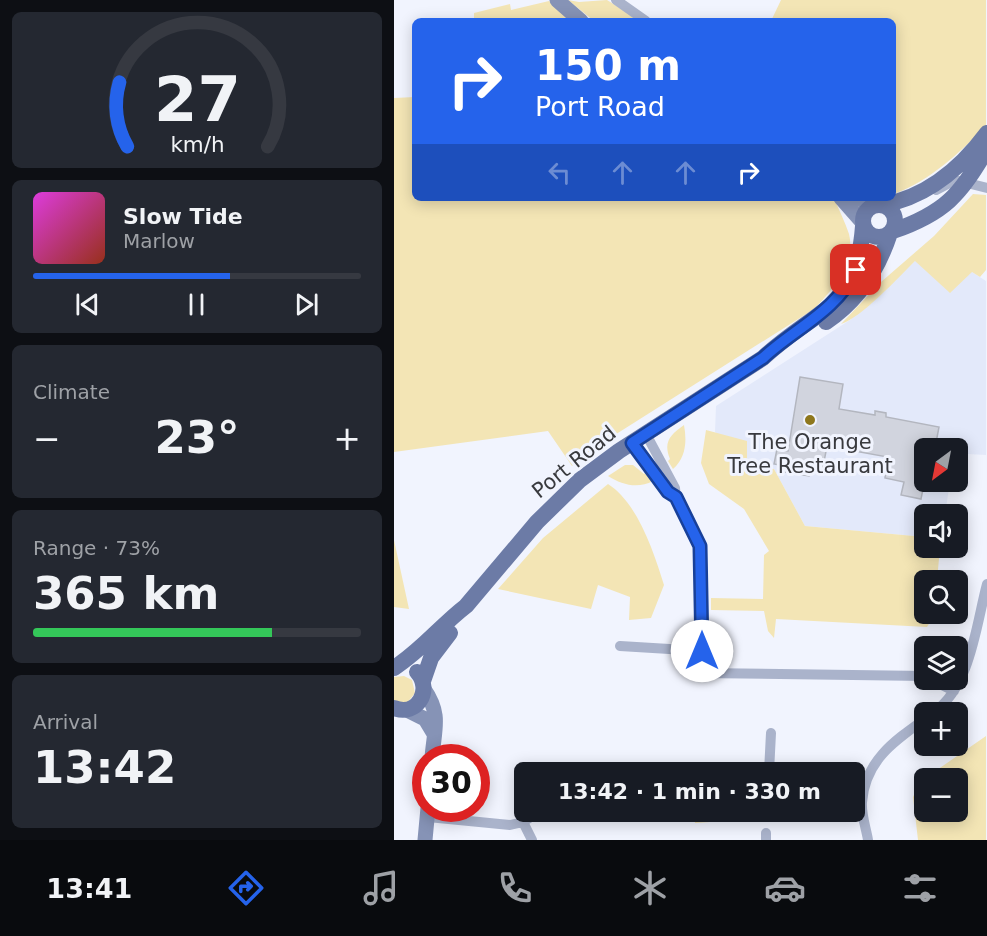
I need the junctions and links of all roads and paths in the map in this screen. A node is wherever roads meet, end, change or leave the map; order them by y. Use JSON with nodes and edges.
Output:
{"nodes":[{"id":1,"x":557,"y":0,"type":"edge"},
{"id":2,"x":616,"y":0,"type":"edge"},
{"id":3,"x":578,"y":18,"type":"edge"},
{"id":4,"x":642,"y":18,"type":"edge"},
{"id":5,"x":986,"y":133,"type":"edge"},
{"id":6,"x":986,"y":149,"type":"edge"},
{"id":7,"x":965,"y":183,"type":"junction"},
{"id":8,"x":986,"y":188,"type":"edge"},
{"id":9,"x":925,"y":190,"type":"junction"},
{"id":10,"x":844,"y":201,"type":"edge"},
{"id":11,"x":892,"y":201,"type":"edge"},
{"id":12,"x":896,"y":201,"type":"edge"},
{"id":13,"x":872,"y":203,"type":"edge"},
{"id":14,"x":863,"y":224,"type":"junction"},
{"id":15,"x":892,"y":232,"type":"junction"},
{"id":16,"x":763,"y":358,"type":"junction"},
{"id":17,"x":639,"y":438,"type":"junction"},
{"id":18,"x":676,"y":497,"type":"junction"},
{"id":19,"x":986,"y":584,"type":"edge"},
{"id":20,"x":466,"y":606,"type":"junction"},
{"id":21,"x":620,"y":646,"type":"dead end"},
{"id":22,"x":702,"y":651,"type":"junction"},
{"id":23,"x":394,"y":668,"type":"edge"},
{"id":24,"x":914,"y":676,"type":"edge"},
{"id":25,"x":424,"y":685,"type":"junction"},
{"id":26,"x":954,"y":691,"type":"joint"},
{"id":27,"x":945,"y":702,"type":"edge"},
{"id":28,"x":399,"y":712,"type":"edge"},
{"id":29,"x":914,"y":727,"type":"edge"},
{"id":30,"x":770,"y":733,"type":"dead end"},
{"id":31,"x":434,"y":734,"type":"junction"},
{"id":32,"x":433,"y":744,"type":"edge"},
{"id":33,"x":769,"y":762,"type":"edge"},
{"id":34,"x":866,"y":776,"type":"joint"},
{"id":35,"x":427,"y":822,"type":"edge"},
{"id":36,"x":483,"y":822,"type":"edge"},
{"id":37,"x":523,"y":822,"type":"joint"},
{"id":38,"x":425,"y":840,"type":"edge"},
{"id":39,"x":532,"y":840,"type":"edge"},
{"id":40,"x":868,"y":840,"type":"edge"}],
"edges":[{"from":1,"to":3,"type":"street"},
{"from":2,"to":4,"type":"street"},
{"from":5,"to":9,"type":"main road"},
{"from":6,"to":7,"type":"main road"},
{"from":7,"to":8,"type":"street"},
{"from":7,"to":9,"type":"street"},
{"from":7,"to":15,"type":"main road"},
{"from":9,"to":12,"type":"main road"},
{"from":10,"to":14,"type":"street"},
{"from":11,"to":13,"type":"main road"},
{"from":13,"to":14,"type":"main road"},
{"from":13,"to":15,"type":"main road"},
{"from":14,"to":15,"type":"main road"},
{"from":14,"to":16,"type":"main road","name":"Port Road"},
{"from":15,"to":16,"type":"main road","name":"Port Road"},
{"from":16,"to":17,"type":"main road","name":"Port Road"},
{"from":17,"to":18,"type":"street"},
{"from":17,"to":18,"type":"street"},
{"from":17,"to":20,"type":"main road","name":"Port Road"},
{"from":18,"to":22,"type":"street"},
{"from":19,"to":26,"type":"street"},
{"from":20,"to":23,"type":"main road","name":"Port Road"},
{"from":20,"to":25,"type":"main road","name":"Port Road"},
{"from":21,"to":22,"type":"street"},
{"from":22,"to":24,"type":"street"},
{"from":23,"to":25,"type":"main road","name":"Port Road"},
{"from":25,"to":28,"type":"main road","name":"Port Road"},
{"from":25,"to":31,"type":"street"},
{"from":26,"to":27,"type":"street"},
{"from":28,"to":31,"type":"street"},
{"from":29,"to":34,"type":"street"},
{"from":30,"to":33,"type":"street"},
{"from":31,"to":32,"type":"street"},
{"from":34,"to":40,"type":"street"},
{"from":35,"to":38,"type":"street"},
{"from":36,"to":37,"type":"street"},
{"from":37,"to":39,"type":"street"}]}
